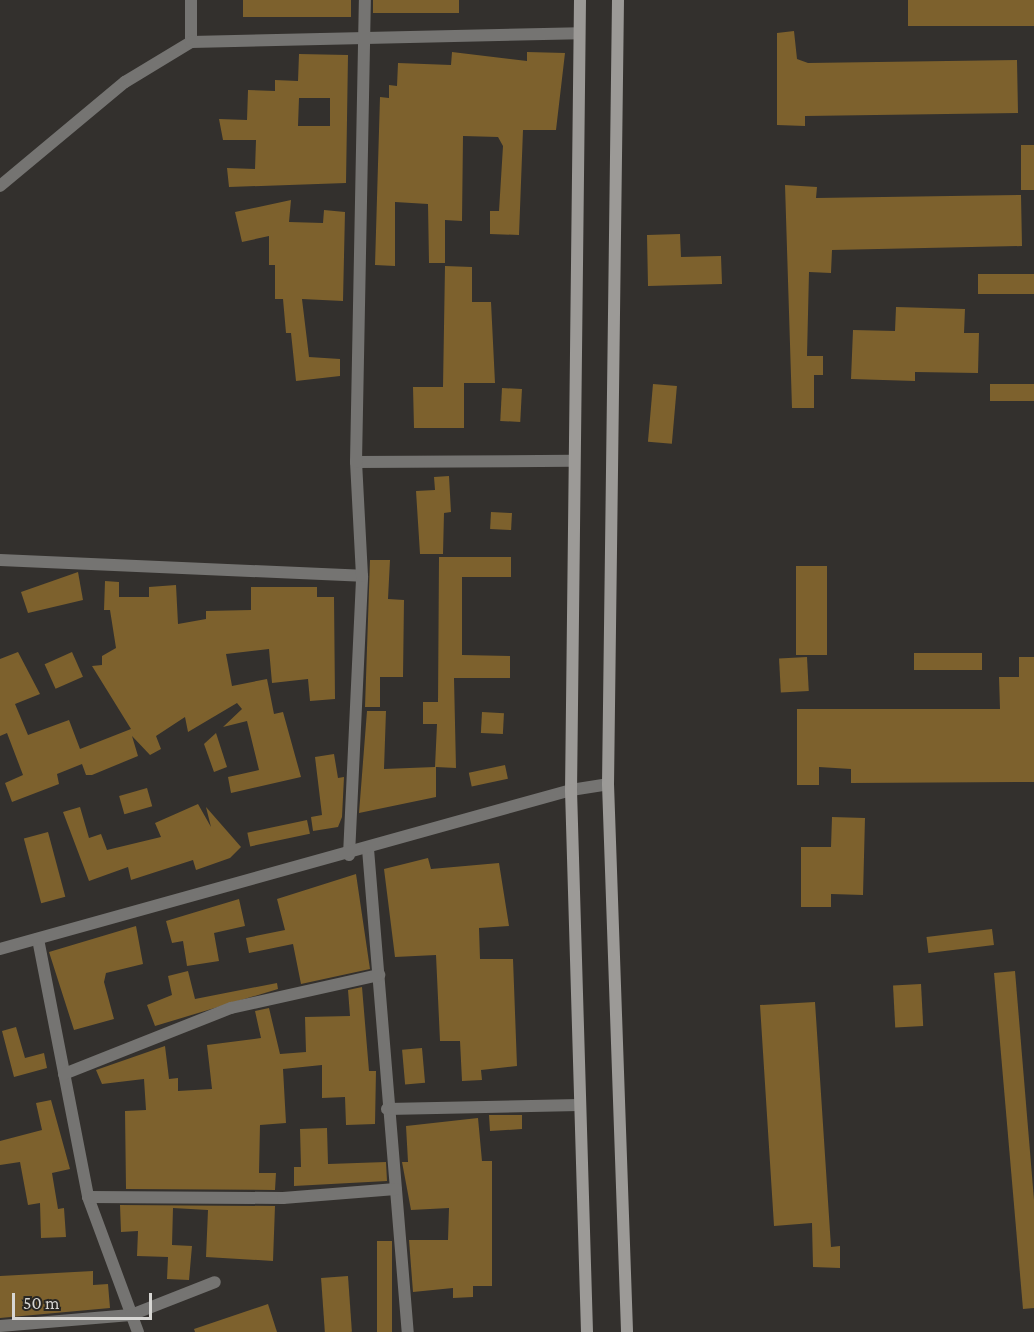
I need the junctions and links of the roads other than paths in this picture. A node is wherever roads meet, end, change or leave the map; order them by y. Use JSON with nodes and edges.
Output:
{"nodes":[{"id":1,"x":191,"y":0,"type":"edge"},
{"id":2,"x":365,"y":0,"type":"edge"},
{"id":3,"x":580,"y":0,"type":"edge"},
{"id":4,"x":618,"y":0,"type":"edge"},
{"id":5,"x":579,"y":33,"type":"junction"},
{"id":6,"x":364,"y":37,"type":"junction"},
{"id":7,"x":191,"y":42,"type":"junction"},
{"id":8,"x":0,"y":186,"type":"edge"},
{"id":9,"x":572,"y":461,"type":"junction"},
{"id":10,"x":356,"y":462,"type":"junction"},
{"id":11,"x":0,"y":560,"type":"edge"},
{"id":12,"x":362,"y":576,"type":"junction"},
{"id":13,"x":608,"y":784,"type":"junction"},
{"id":14,"x":572,"y":790,"type":"junction"},
{"id":15,"x":368,"y":849,"type":"junction"},
{"id":16,"x":349,"y":855,"type":"junction"},
{"id":17,"x":38,"y":939,"type":"junction"},
{"id":18,"x":0,"y":949,"type":"edge"},
{"id":19,"x":379,"y":975,"type":"junction"},
{"id":20,"x":64,"y":1074,"type":"junction"},
{"id":21,"x":579,"y":1105,"type":"junction"},
{"id":22,"x":387,"y":1109,"type":"junction"},
{"id":23,"x":396,"y":1189,"type":"junction"},
{"id":24,"x":88,"y":1197,"type":"junction"},
{"id":25,"x":215,"y":1282,"type":"dead end"},
{"id":26,"x":131,"y":1315,"type":"junction"},
{"id":27,"x":0,"y":1326,"type":"edge"},
{"id":28,"x":138,"y":1332,"type":"edge"},
{"id":29,"x":408,"y":1332,"type":"edge"},
{"id":30,"x":587,"y":1332,"type":"edge"},
{"id":31,"x":627,"y":1332,"type":"edge"}],
"edges":[{"from":1,"to":7,"type":"street"},
{"from":2,"to":6,"type":"street"},
{"from":3,"to":5,"type":"street"},
{"from":4,"to":13,"type":"street"},
{"from":5,"to":6,"type":"street"},
{"from":5,"to":9,"type":"street"},
{"from":6,"to":7,"type":"street"},
{"from":6,"to":10,"type":"street"},
{"from":7,"to":8,"type":"street"},
{"from":9,"to":10,"type":"street"},
{"from":9,"to":14,"type":"street"},
{"from":10,"to":12,"type":"street"},
{"from":11,"to":12,"type":"street"},
{"from":12,"to":16,"type":"street"},
{"from":13,"to":14,"type":"street"},
{"from":13,"to":31,"type":"street"},
{"from":14,"to":15,"type":"street"},
{"from":14,"to":21,"type":"street"},
{"from":15,"to":16,"type":"street"},
{"from":15,"to":19,"type":"street"},
{"from":16,"to":17,"type":"street"},
{"from":17,"to":18,"type":"street"},
{"from":17,"to":20,"type":"street"},
{"from":19,"to":20,"type":"street"},
{"from":19,"to":22,"type":"street"},
{"from":20,"to":24,"type":"street"},
{"from":21,"to":22,"type":"street"},
{"from":21,"to":30,"type":"street"},
{"from":22,"to":23,"type":"street"},
{"from":23,"to":24,"type":"street"},
{"from":23,"to":29,"type":"street"},
{"from":24,"to":26,"type":"street"},
{"from":25,"to":26,"type":"street"},
{"from":26,"to":27,"type":"street"},
{"from":26,"to":28,"type":"street"}]}
